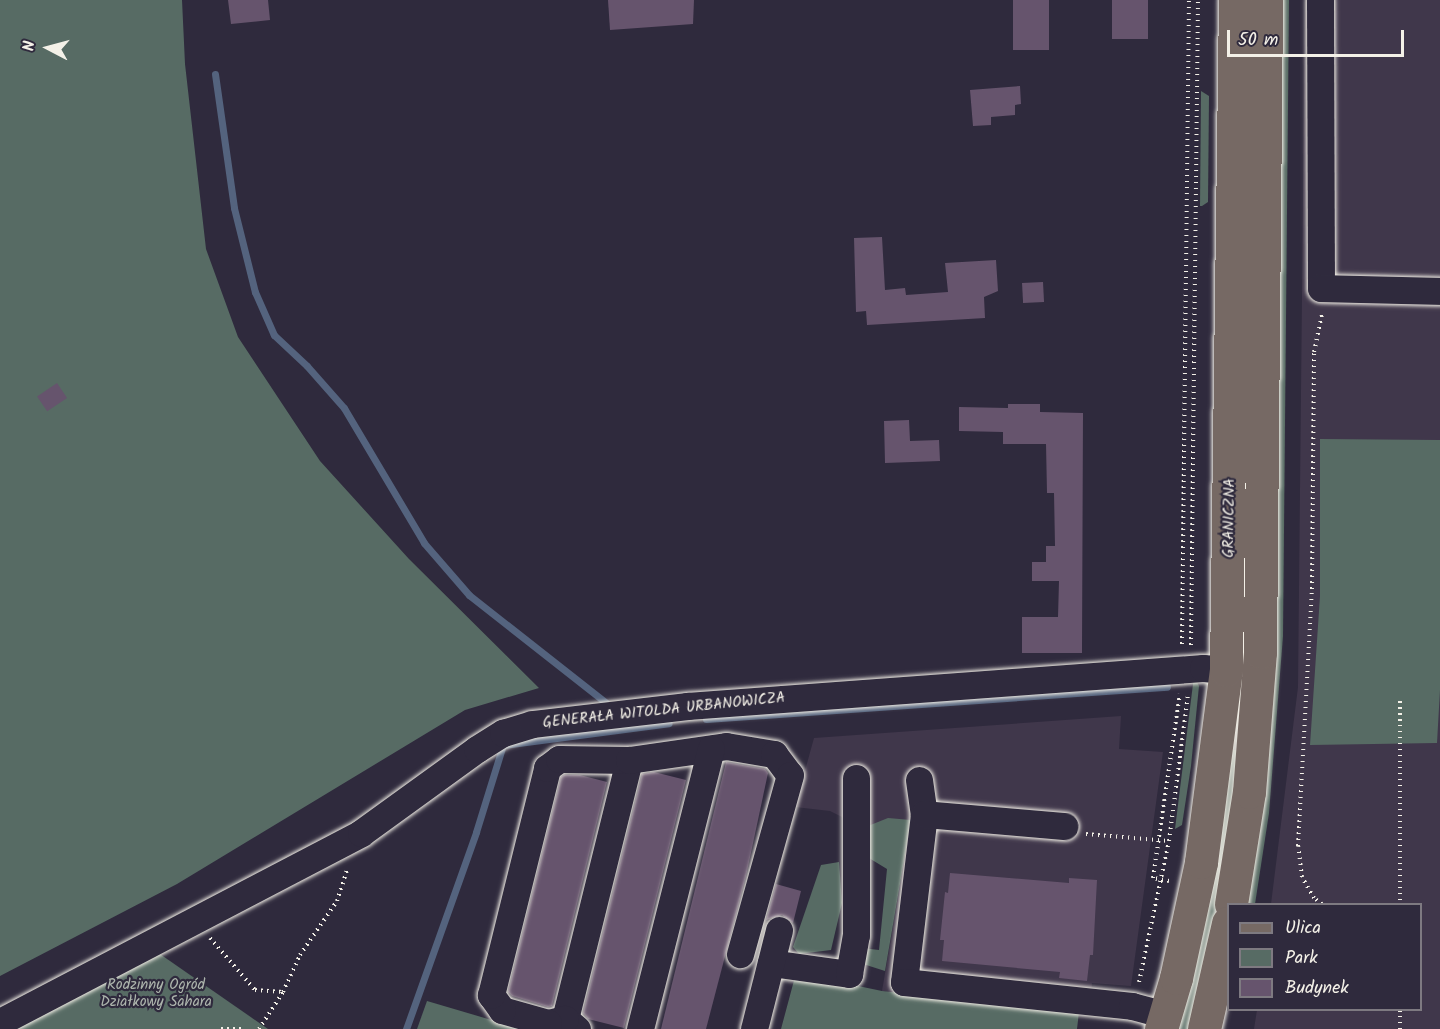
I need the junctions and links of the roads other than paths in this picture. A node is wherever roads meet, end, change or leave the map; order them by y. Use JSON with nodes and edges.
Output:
{"nodes":[{"id":1,"x":1234,"y":0,"type":"edge"},
{"id":2,"x":1266,"y":0,"type":"edge"},
{"id":3,"x":1320,"y":0,"type":"edge"},
{"id":4,"x":1440,"y":291,"type":"edge"},
{"id":5,"x":1226,"y":670,"type":"junction"},
{"id":6,"x":687,"y":706,"type":"junction"},
{"id":7,"x":700,"y":750,"type":"junction"},
{"id":8,"x":629,"y":760,"type":"junction"},
{"id":9,"x":856,"y":778,"type":"dead end"},
{"id":10,"x":919,"y":780,"type":"dead end"},
{"id":11,"x":924,"y":814,"type":"junction"},
{"id":12,"x":1064,"y":826,"type":"road end"},
{"id":13,"x":1231,"y":903,"type":"edge"},
{"id":14,"x":1227,"y":927,"type":"edge"},
{"id":15,"x":779,"y":930,"type":"dead end"},
{"id":16,"x":741,"y":954,"type":"dead end"},
{"id":17,"x":771,"y":963,"type":"junction"},
{"id":18,"x":0,"y":1022,"type":"edge"},
{"id":19,"x":1163,"y":1022,"type":"edge"},
{"id":20,"x":571,"y":1024,"type":"edge"},
{"id":21,"x":640,"y":1029,"type":"edge"},
{"id":22,"x":754,"y":1029,"type":"edge"},
{"id":23,"x":1204,"y":1029,"type":"edge"}],
"edges":[{"from":1,"to":5,"type":"main road","name":"GRANICZNA"},
{"from":2,"to":13,"type":"main road","name":"GRANICZNA"},
{"from":3,"to":4,"type":"street"},
{"from":5,"to":6,"type":"street","name":"GENERAŁA WITOLDA URBANOWICZA"},
{"from":5,"to":19,"type":"main road","name":"GRANICZNA"},
{"from":6,"to":7,"type":"street"},
{"from":6,"to":18,"type":"street","name":"GENERAŁA WITOLDA URBANOWICZA"},
{"from":7,"to":8,"type":"street"},
{"from":7,"to":16,"type":"street"},
{"from":7,"to":21,"type":"street"},
{"from":8,"to":20,"type":"street"},
{"from":8,"to":20,"type":"street"},
{"from":9,"to":17,"type":"street"},
{"from":10,"to":11,"type":"street"},
{"from":11,"to":12,"type":"street"},
{"from":11,"to":19,"type":"street"},
{"from":14,"to":23,"type":"main road"},
{"from":15,"to":17,"type":"street"},
{"from":17,"to":22,"type":"street"}]}
